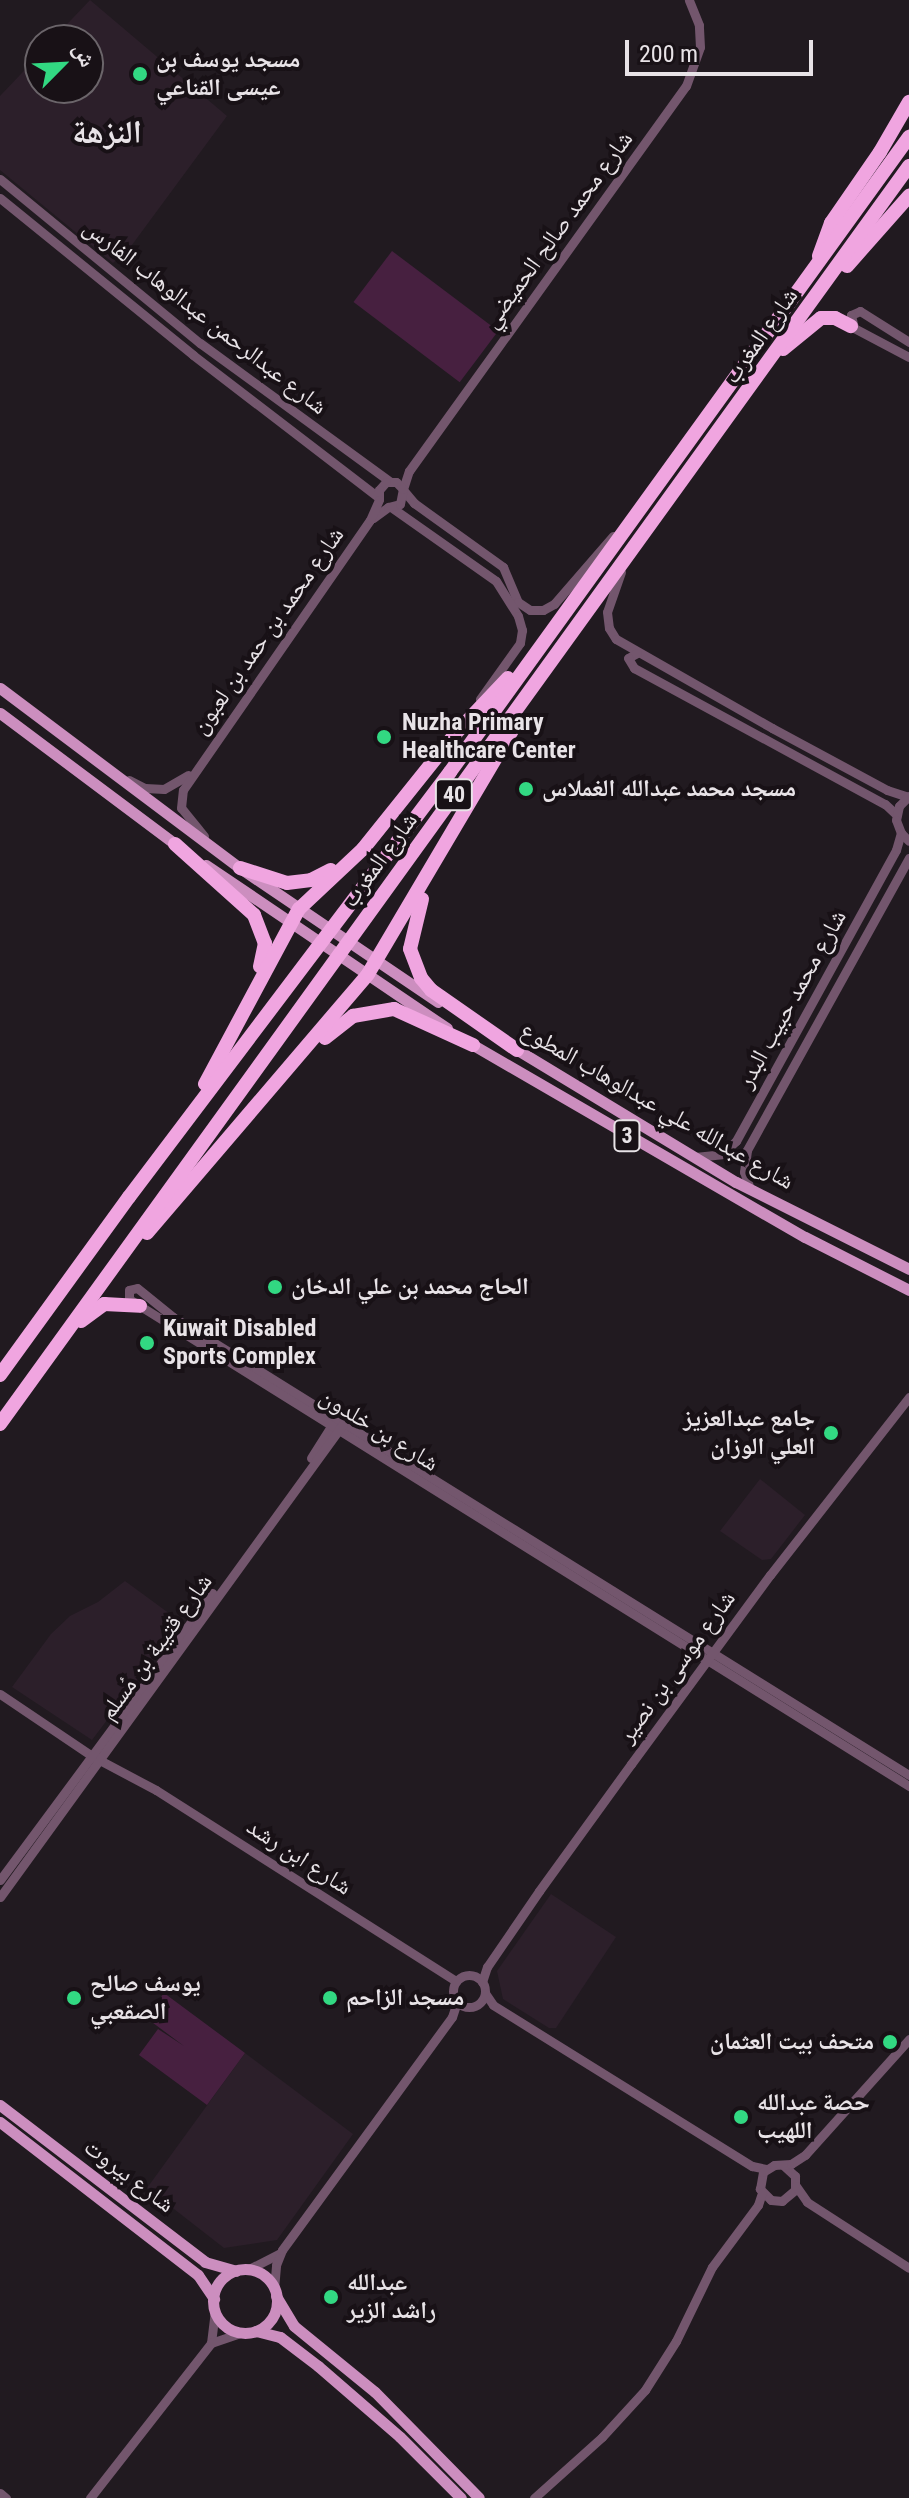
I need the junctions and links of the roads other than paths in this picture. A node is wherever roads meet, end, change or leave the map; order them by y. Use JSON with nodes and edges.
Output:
{"nodes":[{"id":1,"x":689,"y":0,"type":"edge"},
{"id":2,"x":909,"y":102,"type":"edge"},
{"id":3,"x":909,"y":137,"type":"edge"},
{"id":4,"x":909,"y":166,"type":"edge"},
{"id":5,"x":0,"y":179,"type":"edge"},
{"id":6,"x":909,"y":196,"type":"edge"},
{"id":7,"x":0,"y":198,"type":"edge"},
{"id":8,"x":819,"y":262,"type":"junction"},
{"id":9,"x":833,"y":274,"type":"junction"},
{"id":10,"x":851,"y":326,"type":"junction"},
{"id":11,"x":184,"y":331,"type":"junction"},
{"id":12,"x":176,"y":341,"type":"junction"},
{"id":13,"x":909,"y":342,"type":"edge"},
{"id":14,"x":200,"y":343,"type":"junction"},
{"id":15,"x":776,"y":352,"type":"junction"},
{"id":16,"x":193,"y":355,"type":"junction"},
{"id":17,"x":909,"y":357,"type":"edge"},
{"id":18,"x":409,"y":471,"type":"junction"},
{"id":19,"x":391,"y":481,"type":"junction"},
{"id":20,"x":659,"y":481,"type":"junction"},
{"id":21,"x":403,"y":490,"type":"junction"},
{"id":22,"x":384,"y":503,"type":"junction"},
{"id":23,"x":625,"y":563,"type":"junction"},
{"id":24,"x":499,"y":564,"type":"junction"},
{"id":25,"x":491,"y":577,"type":"junction"},
{"id":26,"x":544,"y":641,"type":"junction"},
{"id":27,"x":637,"y":653,"type":"junction"},
{"id":28,"x":541,"y":678,"type":"junction"},
{"id":29,"x":0,"y":688,"type":"edge"},
{"id":30,"x":0,"y":713,"type":"edge"},
{"id":31,"x":772,"y":728,"type":"junction"},
{"id":32,"x":455,"y":734,"type":"junction"},
{"id":33,"x":791,"y":738,"type":"junction"},
{"id":34,"x":767,"y":740,"type":"junction"},
{"id":35,"x":782,"y":748,"type":"junction"},
{"id":36,"x":98,"y":762,"type":"junction"},
{"id":37,"x":199,"y":764,"type":"junction"},
{"id":38,"x":909,"y":796,"type":"edge"},
{"id":39,"x":897,"y":815,"type":"junction"},
{"id":40,"x":901,"y":833,"type":"junction"},
{"id":41,"x":373,"y":838,"type":"junction"},
{"id":42,"x":909,"y":841,"type":"edge"},
{"id":43,"x":175,"y":844,"type":"junction"},
{"id":44,"x":217,"y":851,"type":"junction"},
{"id":45,"x":909,"y":858,"type":"edge"},
{"id":46,"x":240,"y":868,"type":"junction"},
{"id":47,"x":430,"y":872,"type":"junction"},
{"id":48,"x":299,"y":909,"type":"junction"},
{"id":49,"x":289,"y":922,"type":"junction"},
{"id":50,"x":854,"y":928,"type":"junction"},
{"id":51,"x":865,"y":938,"type":"junction"},
{"id":52,"x":844,"y":946,"type":"junction"},
{"id":53,"x":857,"y":952,"type":"junction"},
{"id":54,"x":369,"y":964,"type":"junction"},
{"id":55,"x":238,"y":1023,"type":"junction"},
{"id":56,"x":473,"y":1045,"type":"junction"},
{"id":57,"x":517,"y":1050,"type":"junction"},
{"id":58,"x":784,"y":1056,"type":"junction"},
{"id":59,"x":794,"y":1063,"type":"junction"},
{"id":60,"x":775,"y":1073,"type":"junction"},
{"id":61,"x":785,"y":1080,"type":"junction"},
{"id":62,"x":277,"y":1081,"type":"junction"},
{"id":63,"x":736,"y":1141,"type":"junction"},
{"id":64,"x":747,"y":1150,"type":"junction"},
{"id":65,"x":695,"y":1157,"type":"junction"},
{"id":66,"x":750,"y":1189,"type":"junction"},
{"id":67,"x":129,"y":1197,"type":"junction"},
{"id":68,"x":111,"y":1269,"type":"junction"},
{"id":69,"x":909,"y":1269,"type":"edge"},
{"id":70,"x":909,"y":1290,"type":"edge"},
{"id":71,"x":140,"y":1306,"type":"junction"},
{"id":72,"x":53,"y":1351,"type":"junction"},
{"id":73,"x":0,"y":1375,"type":"edge"},
{"id":74,"x":909,"y":1397,"type":"edge"},
{"id":75,"x":339,"y":1423,"type":"junction"},
{"id":76,"x":0,"y":1424,"type":"edge"},
{"id":77,"x":710,"y":1656,"type":"junction"},
{"id":78,"x":0,"y":1694,"type":"edge"},
{"id":79,"x":98,"y":1756,"type":"junction"},
{"id":80,"x":909,"y":1775,"type":"edge"},
{"id":81,"x":909,"y":1786,"type":"edge"},
{"id":82,"x":0,"y":1880,"type":"edge"},
{"id":83,"x":0,"y":1897,"type":"edge"},
{"id":84,"x":478,"y":1978,"type":"junction"},
{"id":85,"x":456,"y":1981,"type":"junction"},
{"id":86,"x":485,"y":1993,"type":"junction"},
{"id":87,"x":457,"y":2002,"type":"junction"},
{"id":88,"x":478,"y":2004,"type":"junction"},
{"id":89,"x":493,"y":2005,"type":"junction"},
{"id":90,"x":467,"y":2007,"type":"junction"},
{"id":91,"x":452,"y":2017,"type":"junction"},
{"id":92,"x":909,"y":2039,"type":"edge"},
{"id":93,"x":0,"y":2105,"type":"edge"},
{"id":94,"x":0,"y":2122,"type":"edge"},
{"id":95,"x":70,"y":2160,"type":"junction"},
{"id":96,"x":784,"y":2166,"type":"junction"},
{"id":97,"x":62,"y":2170,"type":"junction"},
{"id":98,"x":764,"y":2173,"type":"junction"},
{"id":99,"x":796,"y":2186,"type":"junction"},
{"id":100,"x":762,"y":2193,"type":"junction"},
{"id":101,"x":788,"y":2199,"type":"junction"},
{"id":102,"x":807,"y":2202,"type":"junction"},
{"id":103,"x":121,"y":2216,"type":"junction"},
{"id":104,"x":174,"y":2238,"type":"junction"},
{"id":105,"x":282,"y":2250,"type":"junction"},
{"id":106,"x":909,"y":2268,"type":"edge"},
{"id":107,"x":242,"y":2270,"type":"junction"},
{"id":108,"x":275,"y":2293,"type":"junction"},
{"id":109,"x":214,"y":2306,"type":"junction"},
{"id":110,"x":256,"y":2331,"type":"junction"},
{"id":111,"x":240,"y":2333,"type":"junction"},
{"id":112,"x":211,"y":2343,"type":"junction"},
{"id":113,"x":357,"y":2377,"type":"junction"},
{"id":114,"x":346,"y":2390,"type":"junction"},
{"id":115,"x":375,"y":2392,"type":"junction"},
{"id":116,"x":366,"y":2407,"type":"junction"},
{"id":117,"x":0,"y":2493,"type":"edge"},
{"id":118,"x":6,"y":2498,"type":"edge"},
{"id":119,"x":90,"y":2498,"type":"edge"},
{"id":120,"x":461,"y":2498,"type":"edge"},
{"id":121,"x":479,"y":2498,"type":"edge"},
{"id":122,"x":534,"y":2498,"type":"edge"}],
"edges":[{"from":1,"to":18,"type":"street","name":"شارع محمد صالح الحميضي"},
{"from":2,"to":8,"type":"highway"},
{"from":3,"to":8,"type":"highway","name":"شارع المغرب","number":"40"},
{"from":4,"to":9,"type":"highway","name":"شارع المغرب","number":"40"},
{"from":5,"to":11,"type":"street","name":"شارع عبدالرحمن عبدالوهاب الفارس"},
{"from":6,"to":9,"type":"highway"},
{"from":7,"to":12,"type":"street","name":"شارع عبدالرحمن عبدالوهاب الفارس"},
{"from":8,"to":20,"type":"highway","name":"شارع المغرب","number":"40"},
{"from":9,"to":15,"type":"highway","name":"شارع المغرب","number":"40"},
{"from":10,"to":13,"type":"street"},
{"from":10,"to":15,"type":"highway"},
{"from":10,"to":17,"type":"street"},
{"from":11,"to":12,"type":"street"},
{"from":11,"to":14,"type":"street","name":"شارع عبدالرحمن عبدالوهاب الفارس"},
{"from":12,"to":16,"type":"street","name":"شارع عبدالرحمن عبدالوهاب الفارس"},
{"from":14,"to":16,"type":"street"},
{"from":14,"to":19,"type":"street","name":"شارع عبدالرحمن عبدالوهاب الفارس"},
{"from":15,"to":23,"type":"highway","name":"شارع المغرب","number":"40"},
{"from":16,"to":22,"type":"street","name":"شارع عبدالرحمن عبدالوهاب الفارس"},
{"from":18,"to":19,"type":"street","name":"شارع محمد صالح الحميضي"},
{"from":18,"to":21,"type":"street","name":"شارع محمد صالح الحميضي"},
{"from":19,"to":21,"type":"street","name":"شارع عبدالرحمن عبدالوهاب الفارس"},
{"from":19,"to":22,"type":"street"},
{"from":20,"to":24,"type":"street"},
{"from":20,"to":26,"type":"highway","name":"شارع المغرب","number":"40"},
{"from":21,"to":22,"type":"street"},
{"from":21,"to":24,"type":"street"},
{"from":22,"to":25,"type":"street","name":"شارع عبدالرحمن عبدالوهاب الفارس"},
{"from":22,"to":37,"type":"street","name":"شارع محمد بن حمد بن لعبون"},
{"from":23,"to":27,"type":"street"},
{"from":23,"to":28,"type":"highway","name":"شارع المغرب","number":"40"},
{"from":24,"to":25,"type":"street"},
{"from":25,"to":32,"type":"street","name":"شارع عبدالرحمن عبدالوهاب الفارس"},
{"from":26,"to":32,"type":"highway"},
{"from":26,"to":67,"type":"highway","name":"شارع المغرب","number":"40"},
{"from":27,"to":31,"type":"street"},
{"from":27,"to":34,"type":"street"},
{"from":28,"to":47,"type":"highway"},
{"from":28,"to":68,"type":"highway","name":"شارع المغرب","number":"40"},
{"from":29,"to":36,"type":"main road","name":"شارع عبدالله علي عبدالوهاب المطوع","number":"3"},
{"from":30,"to":43,"type":"main road","name":"شارع عبدالله علي عبدالوهاب المطوع","number":"3"},
{"from":31,"to":33,"type":"street"},
{"from":31,"to":34,"type":"street"},
{"from":32,"to":41,"type":"highway"},
{"from":33,"to":35,"type":"street"},
{"from":33,"to":38,"type":"street"},
{"from":34,"to":35,"type":"street"},
{"from":35,"to":39,"type":"street"},
{"from":36,"to":37,"type":"street","name":"شارع محمد بن حمد بن لعبون"},
{"from":36,"to":44,"type":"main road","name":"شارع عبدالله علي عبدالوهاب المطوع","number":"3"},
{"from":37,"to":44,"type":"street","name":"شارع محمد بن حمد بن لعبون"},
{"from":38,"to":39,"type":"street"},
{"from":39,"to":40,"type":"street"},
{"from":40,"to":42,"type":"street"},
{"from":40,"to":50,"type":"street","name":"شارع محمد حبيب البدر"},
{"from":41,"to":46,"type":"highway"},
{"from":41,"to":48,"type":"highway"},
{"from":43,"to":49,"type":"main road","name":"شارع عبدالله علي عبدالوهاب المطوع","number":"3"},
{"from":43,"to":55,"type":"highway"},
{"from":44,"to":46,"type":"main road","name":"شارع عبدالله علي عبدالوهاب المطوع","number":"3"},
{"from":45,"to":51,"type":"street","name":"شارع محمد حبيب البدر"},
{"from":46,"to":48,"type":"main road","name":"شارع عبدالله علي عبدالوهاب المطوع","number":"3"},
{"from":47,"to":54,"type":"highway"},
{"from":47,"to":57,"type":"highway"},
{"from":48,"to":49,"type":"highway"},
{"from":48,"to":54,"type":"main road","name":"شارع عبدالله علي عبدالوهاب المطوع","number":"3"},
{"from":49,"to":54,"type":"main road","name":"شارع عبدالله علي عبدالوهاب المطوع","number":"3"},
{"from":49,"to":55,"type":"highway"},
{"from":50,"to":51,"type":"street"},
{"from":50,"to":52,"type":"street","name":"شارع محمد حبيب البدر"},
{"from":51,"to":53,"type":"street","name":"شارع محمد حبيب البدر"},
{"from":52,"to":53,"type":"street"},
{"from":52,"to":58,"type":"street","name":"شارع محمد حبيب البدر"},
{"from":53,"to":59,"type":"street","name":"شارع محمد حبيب البدر"},
{"from":54,"to":56,"type":"main road","name":"شارع عبدالله علي عبدالوهاب المطوع","number":"3"},
{"from":54,"to":57,"type":"main road","name":"شارع عبدالله علي عبدالوهاب المطوع","number":"3"},
{"from":54,"to":62,"type":"highway"},
{"from":55,"to":67,"type":"highway"},
{"from":56,"to":62,"type":"highway"},
{"from":56,"to":70,"type":"main road","name":"شارع عبدالله علي عبدالوهاب المطوع","number":"3"},
{"from":57,"to":65,"type":"main road","name":"شارع عبدالله علي عبدالوهاب المطوع","number":"3"},
{"from":58,"to":59,"type":"street"},
{"from":58,"to":60,"type":"street","name":"شارع محمد حبيب البدر"},
{"from":59,"to":61,"type":"street","name":"شارع محمد حبيب البدر"},
{"from":60,"to":61,"type":"street"},
{"from":60,"to":63,"type":"street","name":"شارع محمد حبيب البدر"},
{"from":61,"to":64,"type":"street","name":"شارع محمد حبيب البدر"},
{"from":62,"to":68,"type":"highway"},
{"from":63,"to":64,"type":"street"},
{"from":63,"to":65,"type":"street"},
{"from":64,"to":66,"type":"street"},
{"from":65,"to":66,"type":"main road","name":"شارع عبدالله علي عبدالوهاب المطوع","number":"3"},
{"from":66,"to":69,"type":"main road","name":"شارع عبدالله علي عبدالوهاب المطوع","number":"3"},
{"from":67,"to":73,"type":"highway","name":"شارع المغرب","number":"40"},
{"from":68,"to":72,"type":"highway","name":"شارع المغرب","number":"40"},
{"from":71,"to":72,"type":"highway"},
{"from":71,"to":75,"type":"street","name":"شارع بن خلدون"},
{"from":71,"to":75,"type":"street","name":"شارع بن خلدون"},
{"from":72,"to":76,"type":"highway","name":"شارع المغرب","number":"40"},
{"from":74,"to":77,"type":"street","name":"شارع موسى بن نصير"},
{"from":75,"to":77,"type":"street","name":"شارع بن خلدون"},
{"from":75,"to":79,"type":"street","name":"شارع قتيبة بن مُسلم"},
{"from":77,"to":80,"type":"street","name":"شارع بن خلدون"},
{"from":77,"to":81,"type":"street","name":"شارع بن خلدون"},
{"from":77,"to":84,"type":"street","name":"شارع موسى بن نصير"},
{"from":78,"to":79,"type":"street","name":"شارع ابن رشد"},
{"from":79,"to":82,"type":"street","name":"شارع قتيبة بن مُسلم"},
{"from":79,"to":83,"type":"street","name":"شارع قتيبة بن مُسلم"},
{"from":79,"to":85,"type":"street","name":"شارع ابن رشد"},
{"from":84,"to":85,"type":"street"},
{"from":84,"to":86,"type":"street"},
{"from":85,"to":87,"type":"street"},
{"from":86,"to":88,"type":"street"},
{"from":86,"to":89,"type":"street"},
{"from":87,"to":90,"type":"street"},
{"from":87,"to":91,"type":"street"},
{"from":88,"to":89,"type":"street"},
{"from":88,"to":90,"type":"street"},
{"from":89,"to":98,"type":"street"},
{"from":90,"to":91,"type":"street"},
{"from":91,"to":105,"type":"street"},
{"from":92,"to":96,"type":"street"},
{"from":93,"to":95,"type":"main road","name":"شارع بيروت"},
{"from":94,"to":97,"type":"main road","name":"شارع بيروت"},
{"from":95,"to":97,"type":"main road"},
{"from":95,"to":104,"type":"main road","name":"شارع بيروت"},
{"from":96,"to":98,"type":"street"},
{"from":96,"to":99,"type":"street"},
{"from":97,"to":103,"type":"main road","name":"شارع بيروت"},
{"from":98,"to":100,"type":"street"},
{"from":99,"to":101,"type":"street"},
{"from":99,"to":102,"type":"street"},
{"from":100,"to":101,"type":"street"},
{"from":100,"to":122,"type":"street"},
{"from":101,"to":102,"type":"street"},
{"from":102,"to":106,"type":"street"},
{"from":103,"to":104,"type":"main road"},
{"from":103,"to":109,"type":"main road","name":"شارع بيروت"},
{"from":104,"to":107,"type":"main road","name":"شارع بيروت"},
{"from":105,"to":107,"type":"street"},
{"from":105,"to":108,"type":"street"},
{"from":107,"to":108,"type":"main road"},
{"from":107,"to":109,"type":"main road"},
{"from":108,"to":110,"type":"main road"},
{"from":108,"to":113,"type":"main road"},
{"from":109,"to":111,"type":"main road"},
{"from":109,"to":112,"type":"street"},
{"from":110,"to":111,"type":"main road"},
{"from":110,"to":114,"type":"main road"},
{"from":111,"to":112,"type":"street"},
{"from":112,"to":119,"type":"street"},
{"from":113,"to":114,"type":"main road"},
{"from":113,"to":115,"type":"main road"},
{"from":114,"to":116,"type":"main road"},
{"from":115,"to":116,"type":"main road"},
{"from":115,"to":121,"type":"main road"},
{"from":116,"to":120,"type":"main road"},
{"from":117,"to":118,"type":"street"}]}
